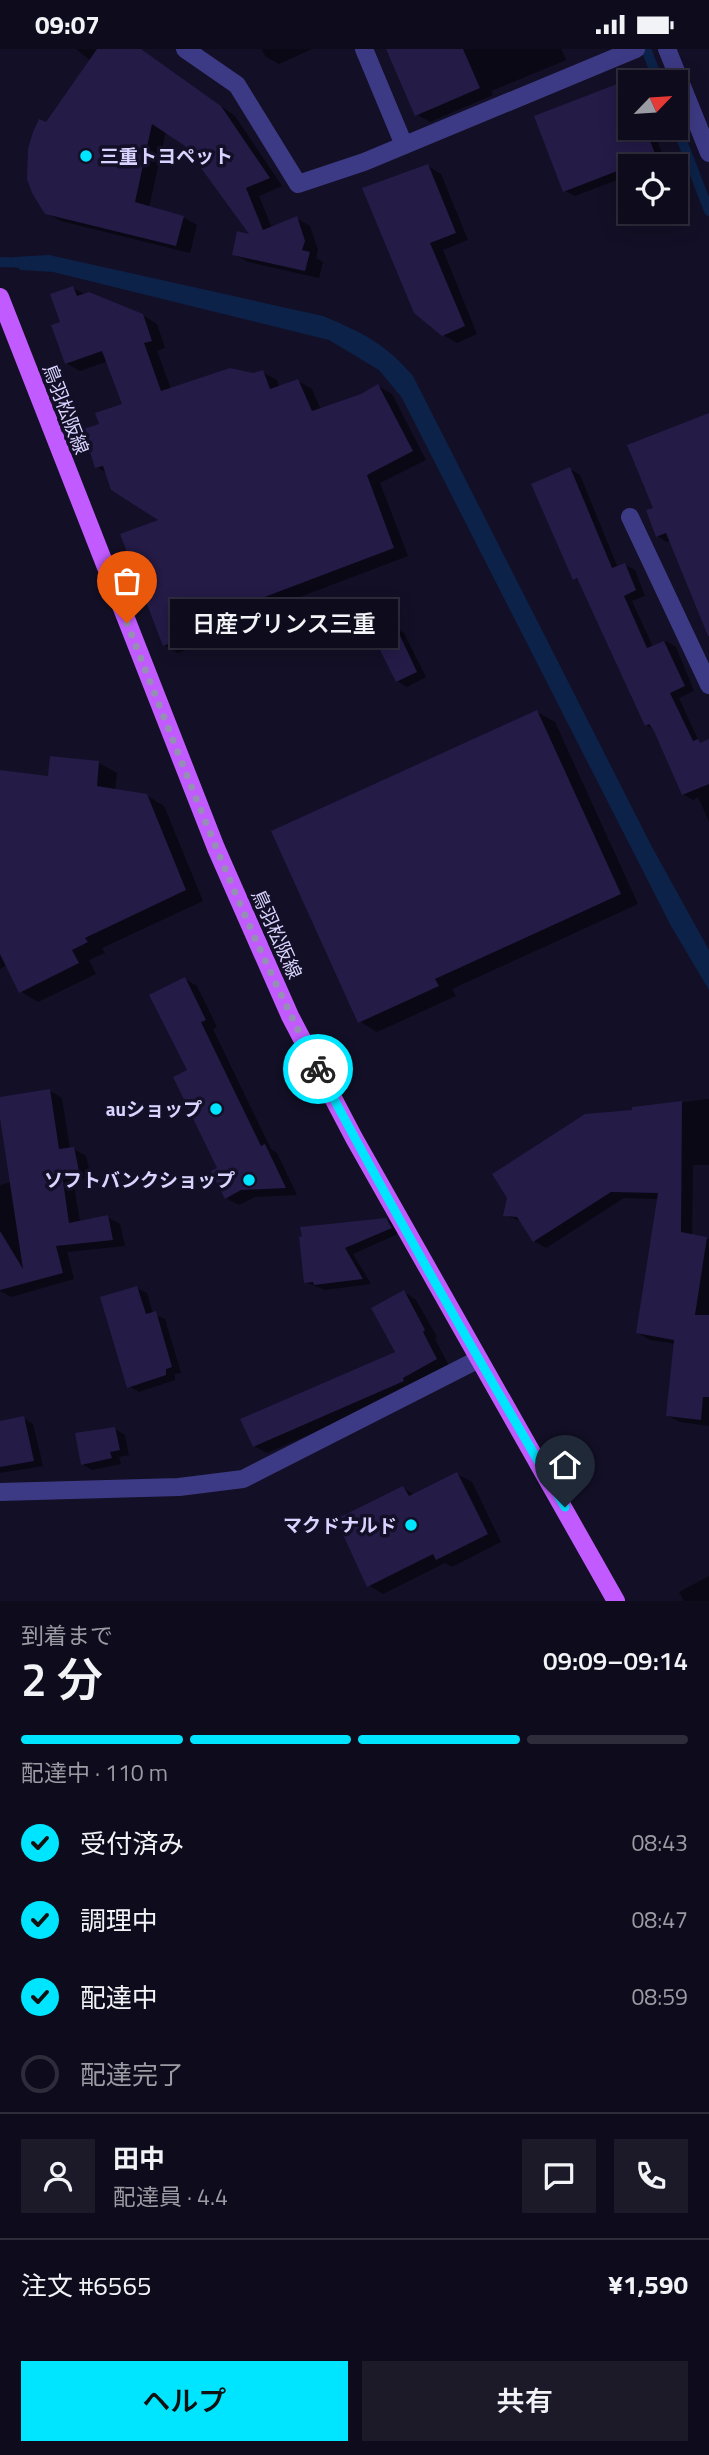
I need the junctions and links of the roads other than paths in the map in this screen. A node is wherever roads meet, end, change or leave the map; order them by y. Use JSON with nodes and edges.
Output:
{"nodes":[{"id":1,"x":185,"y":49,"type":"edge"},
{"id":2,"x":364,"y":49,"type":"edge"},
{"id":3,"x":667,"y":49,"type":"edge"},
{"id":4,"x":634,"y":50,"type":"edge"},
{"id":5,"x":404,"y":145,"type":"junction"},
{"id":6,"x":709,"y":153,"type":"edge"},
{"id":7,"x":0,"y":297,"type":"edge"},
{"id":8,"x":629,"y":517,"type":"dead end"},
{"id":9,"x":709,"y":685,"type":"edge"},
{"id":10,"x":479,"y":1359,"type":"junction"},
{"id":11,"x":0,"y":1492,"type":"edge"},
{"id":12,"x":591,"y":1553,"type":"junction"},
{"id":13,"x":616,"y":1601,"type":"edge"},
{"id":14,"x":624,"y":1601,"type":"edge"}],
"edges":[{"from":1,"to":5,"type":"street"},
{"from":2,"to":5,"type":"street"},
{"from":3,"to":6,"type":"street"},
{"from":4,"to":5,"type":"street"},
{"from":7,"to":10,"type":"main road","name":"鳥羽松阪線"},
{"from":8,"to":9,"type":"street"},
{"from":10,"to":11,"type":"street"},
{"from":10,"to":12,"type":"main road","name":"鳥羽松阪線"},
{"from":12,"to":13,"type":"main road","name":"鳥羽松阪線"},
{"from":12,"to":14,"type":"main road","name":"鳥羽松阪線"}]}
